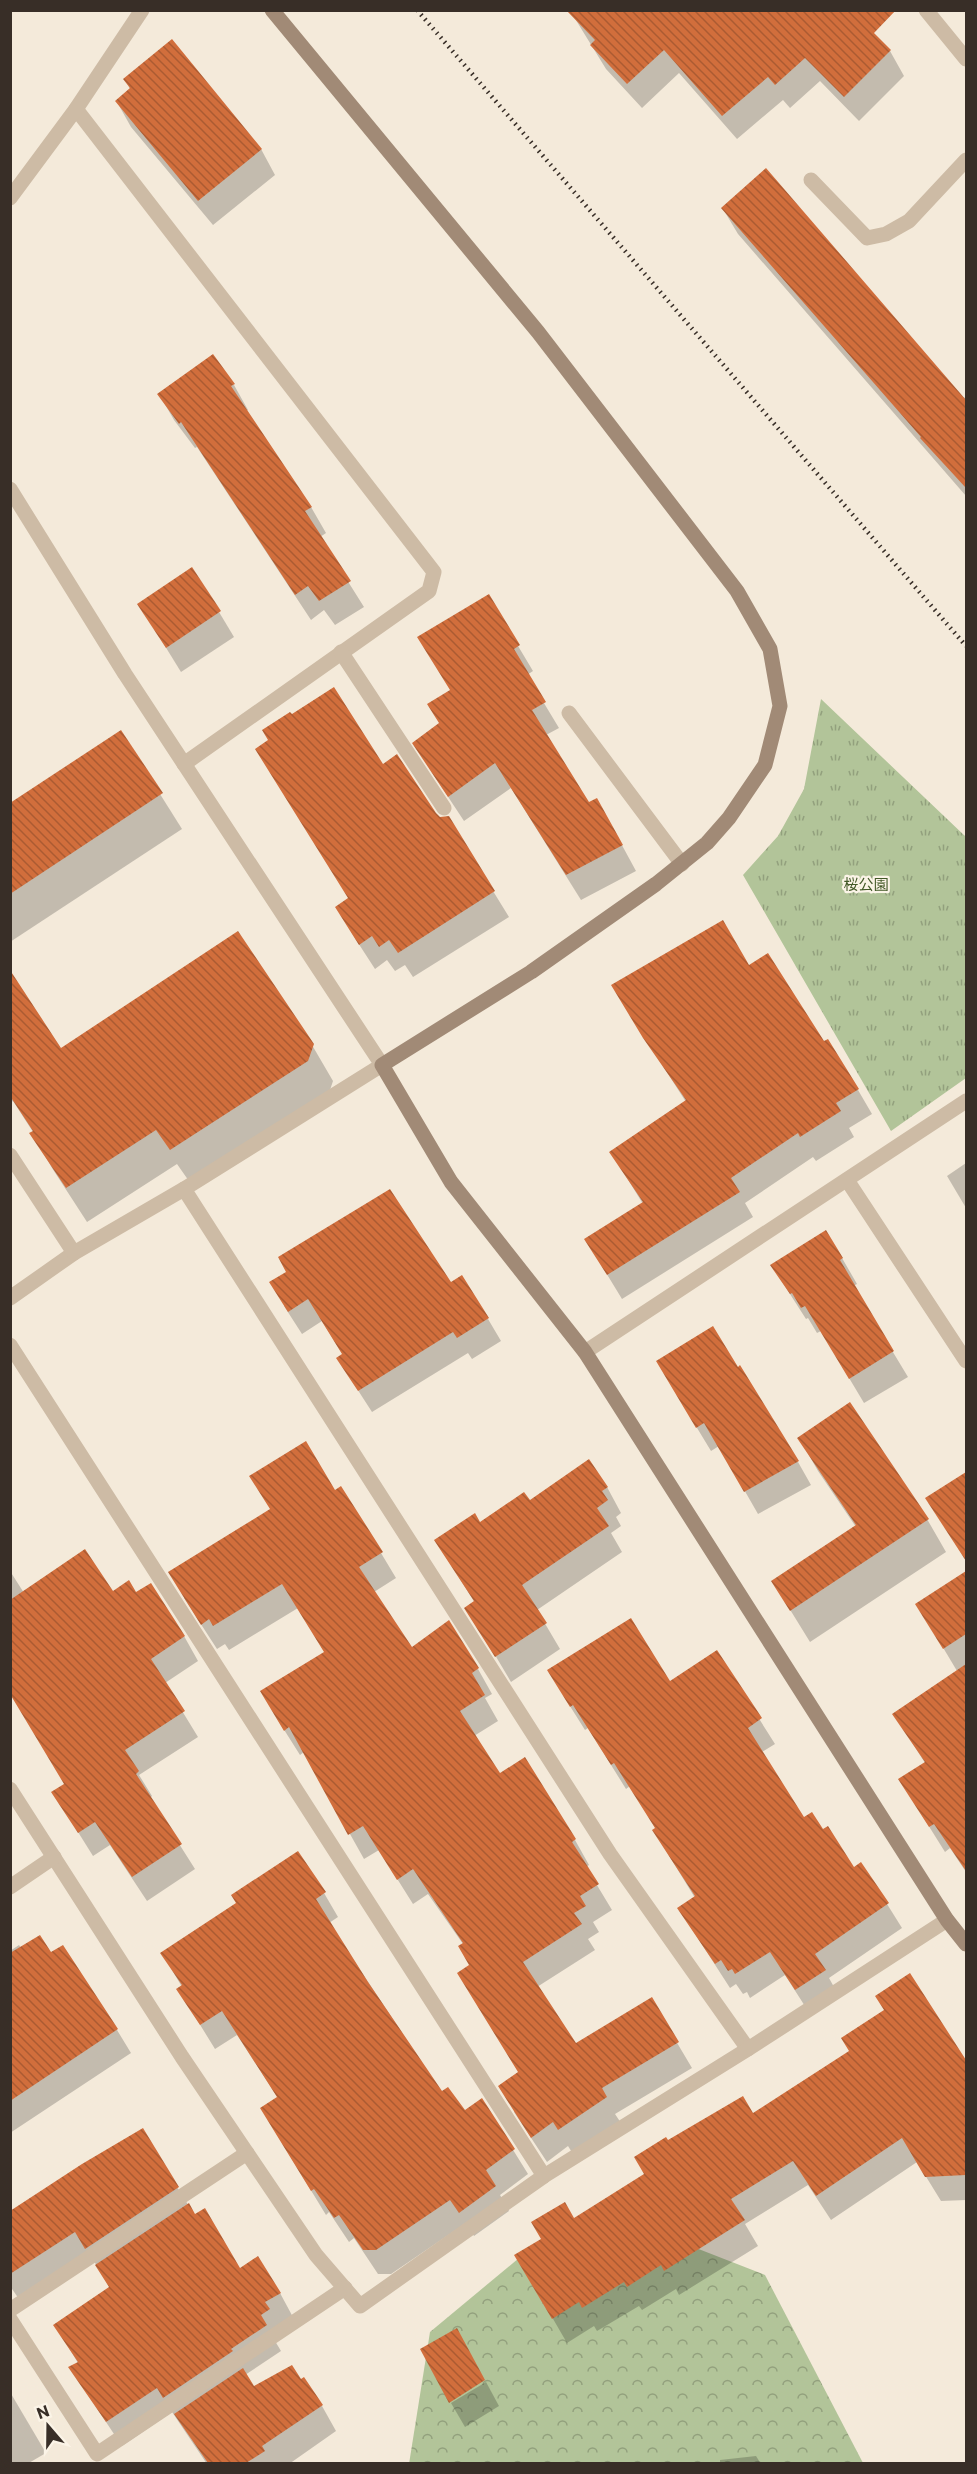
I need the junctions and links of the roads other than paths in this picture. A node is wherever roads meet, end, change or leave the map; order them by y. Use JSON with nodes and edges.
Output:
{"nodes":[{"id":1,"x":142,"y":10,"type":"edge"},
{"id":2,"x":272,"y":10,"type":"edge"},
{"id":3,"x":926,"y":10,"type":"edge"},
{"id":4,"x":966,"y":58,"type":"edge"},
{"id":5,"x":76,"y":109,"type":"junction"},
{"id":6,"x":966,"y":160,"type":"edge"},
{"id":7,"x":811,"y":180,"type":"dead end"},
{"id":8,"x":10,"y":198,"type":"edge"},
{"id":9,"x":10,"y":489,"type":"edge"},
{"id":10,"x":341,"y":652,"type":"junction"},
{"id":11,"x":569,"y":713,"type":"dead end"},
{"id":12,"x":184,"y":764,"type":"junction"},
{"id":13,"x":444,"y":808,"type":"dead end"},
{"id":14,"x":682,"y":864,"type":"junction"},
{"id":15,"x":382,"y":1065,"type":"junction"},
{"id":16,"x":966,"y":1101,"type":"edge"},
{"id":17,"x":10,"y":1155,"type":"edge"},
{"id":18,"x":847,"y":1180,"type":"junction"},
{"id":19,"x":184,"y":1189,"type":"junction"},
{"id":20,"x":74,"y":1253,"type":"junction"},
{"id":21,"x":10,"y":1298,"type":"edge"},
{"id":22,"x":10,"y":1345,"type":"edge"},
{"id":23,"x":585,"y":1352,"type":"junction"},
{"id":24,"x":966,"y":1361,"type":"edge"},
{"id":25,"x":10,"y":1789,"type":"edge"},
{"id":26,"x":54,"y":1857,"type":"junction"},
{"id":27,"x":10,"y":1887,"type":"edge"},
{"id":28,"x":947,"y":1920,"type":"junction"},
{"id":29,"x":966,"y":1944,"type":"edge"},
{"id":30,"x":748,"y":2049,"type":"junction"},
{"id":31,"x":247,"y":2153,"type":"junction"},
{"id":32,"x":544,"y":2176,"type":"junction"},
{"id":33,"x":345,"y":2288,"type":"junction"},
{"id":34,"x":10,"y":2310,"type":"edge"},
{"id":35,"x":10,"y":2319,"type":"edge"}],
"edges":[{"from":1,"to":5,"type":"street"},
{"from":2,"to":14,"type":"street"},
{"from":3,"to":4,"type":"street"},
{"from":5,"to":8,"type":"street"},
{"from":5,"to":10,"type":"street"},
{"from":6,"to":7,"type":"street"},
{"from":9,"to":12,"type":"street"},
{"from":10,"to":12,"type":"street"},
{"from":10,"to":13,"type":"street"},
{"from":11,"to":14,"type":"street"},
{"from":12,"to":15,"type":"street"},
{"from":14,"to":15,"type":"street"},
{"from":15,"to":19,"type":"street"},
{"from":15,"to":23,"type":"street"},
{"from":16,"to":18,"type":"street"},
{"from":17,"to":20,"type":"street"},
{"from":18,"to":23,"type":"street"},
{"from":18,"to":24,"type":"street"},
{"from":19,"to":20,"type":"street"},
{"from":19,"to":30,"type":"street"},
{"from":20,"to":21,"type":"street"},
{"from":22,"to":32,"type":"street"},
{"from":23,"to":28,"type":"street"},
{"from":25,"to":26,"type":"street"},
{"from":26,"to":27,"type":"street"},
{"from":26,"to":31,"type":"street"},
{"from":28,"to":29,"type":"street"},
{"from":28,"to":30,"type":"street"},
{"from":30,"to":32,"type":"street"},
{"from":31,"to":33,"type":"street"},
{"from":31,"to":34,"type":"street"},
{"from":32,"to":33,"type":"street"},
{"from":33,"to":35,"type":"street"}]}
